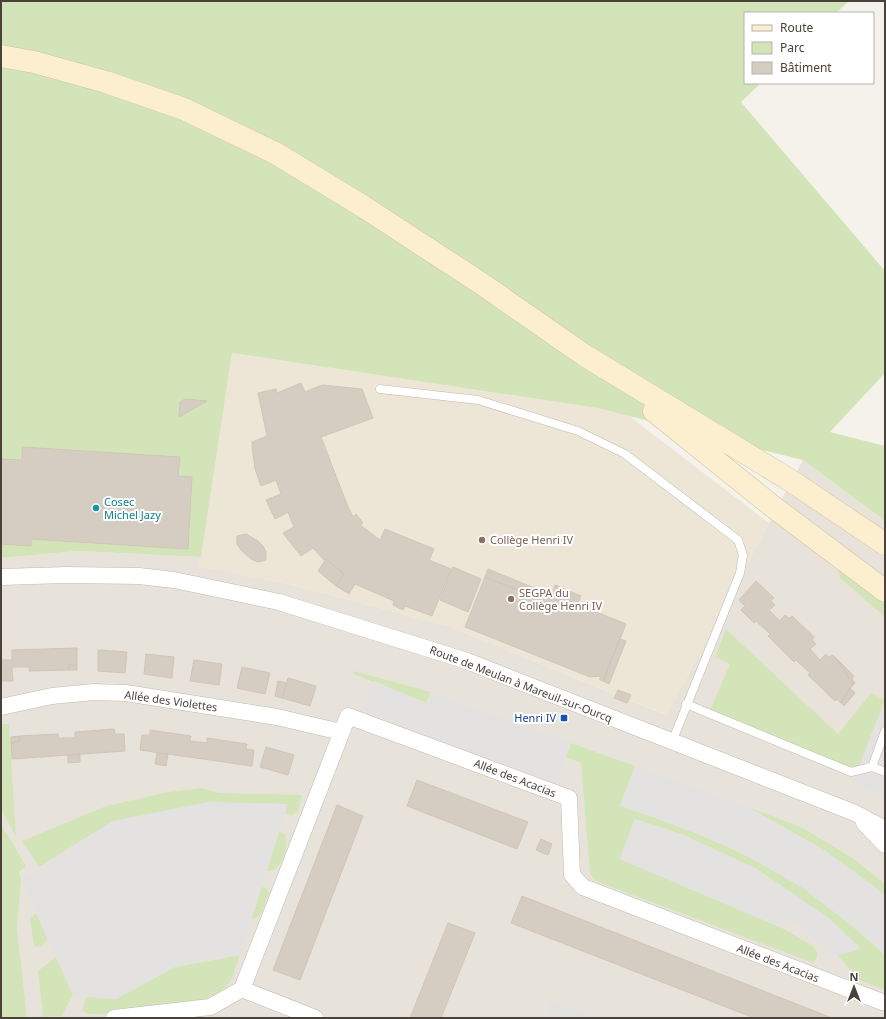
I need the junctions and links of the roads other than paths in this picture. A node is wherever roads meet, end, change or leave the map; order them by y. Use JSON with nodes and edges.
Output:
{"nodes":[{"id":1,"x":1,"y":56,"type":"edge"},
{"id":2,"x":584,"y":355,"type":"junction"},
{"id":3,"x":380,"y":389,"type":"dead end"},
{"id":4,"x":885,"y":544,"type":"edge"},
{"id":5,"x":1,"y":577,"type":"edge"},
{"id":6,"x":25,"y":577,"type":"junction"},
{"id":7,"x":1,"y":583,"type":"edge"},
{"id":8,"x":885,"y":591,"type":"edge"},
{"id":9,"x":686,"y":704,"type":"junction"},
{"id":10,"x":1,"y":707,"type":"edge"},
{"id":11,"x":885,"y":731,"type":"edge"},
{"id":12,"x":341,"y":732,"type":"junction"},
{"id":13,"x":672,"y":742,"type":"junction"},
{"id":14,"x":872,"y":767,"type":"junction"},
{"id":15,"x":885,"y":772,"type":"edge"},
{"id":16,"x":855,"y":813,"type":"junction"},
{"id":17,"x":885,"y":829,"type":"edge"},
{"id":18,"x":885,"y":846,"type":"edge"},
{"id":19,"x":242,"y":989,"type":"junction"},
{"id":20,"x":882,"y":1002,"type":"dead end"},
{"id":21,"x":114,"y":1018,"type":"edge"},
{"id":22,"x":315,"y":1018,"type":"edge"}],
"edges":[{"from":1,"to":2,"type":"main road"},
{"from":2,"to":4,"type":"main road"},
{"from":2,"to":8,"type":"main road"},
{"from":3,"to":9,"type":"lane"},
{"from":5,"to":6,"type":"street","name":"Route de Meulan à Mareuil-sur-Ourcq"},
{"from":6,"to":7,"type":"street","name":"Route de Meulan à Mareuil-sur-Ourcq"},
{"from":6,"to":13,"type":"street","name":"Route de Meulan à Mareuil-sur-Ourcq"},
{"from":9,"to":13,"type":"lane"},
{"from":9,"to":14,"type":"lane"},
{"from":10,"to":12,"type":"street","name":"Allée des Violettes"},
{"from":11,"to":14,"type":"lane"},
{"from":12,"to":19,"type":"street","name":"Allée des Acacias"},
{"from":12,"to":20,"type":"street","name":"Allée des Acacias"},
{"from":13,"to":16,"type":"street","name":"Route de Meulan à Mareuil-sur-Ourcq"},
{"from":14,"to":15,"type":"lane"},
{"from":16,"to":17,"type":"street","name":"Route de Meulan à Mareuil-sur-Ourcq"},
{"from":16,"to":18,"type":"street"},
{"from":19,"to":21,"type":"street"},
{"from":19,"to":22,"type":"street"}]}
